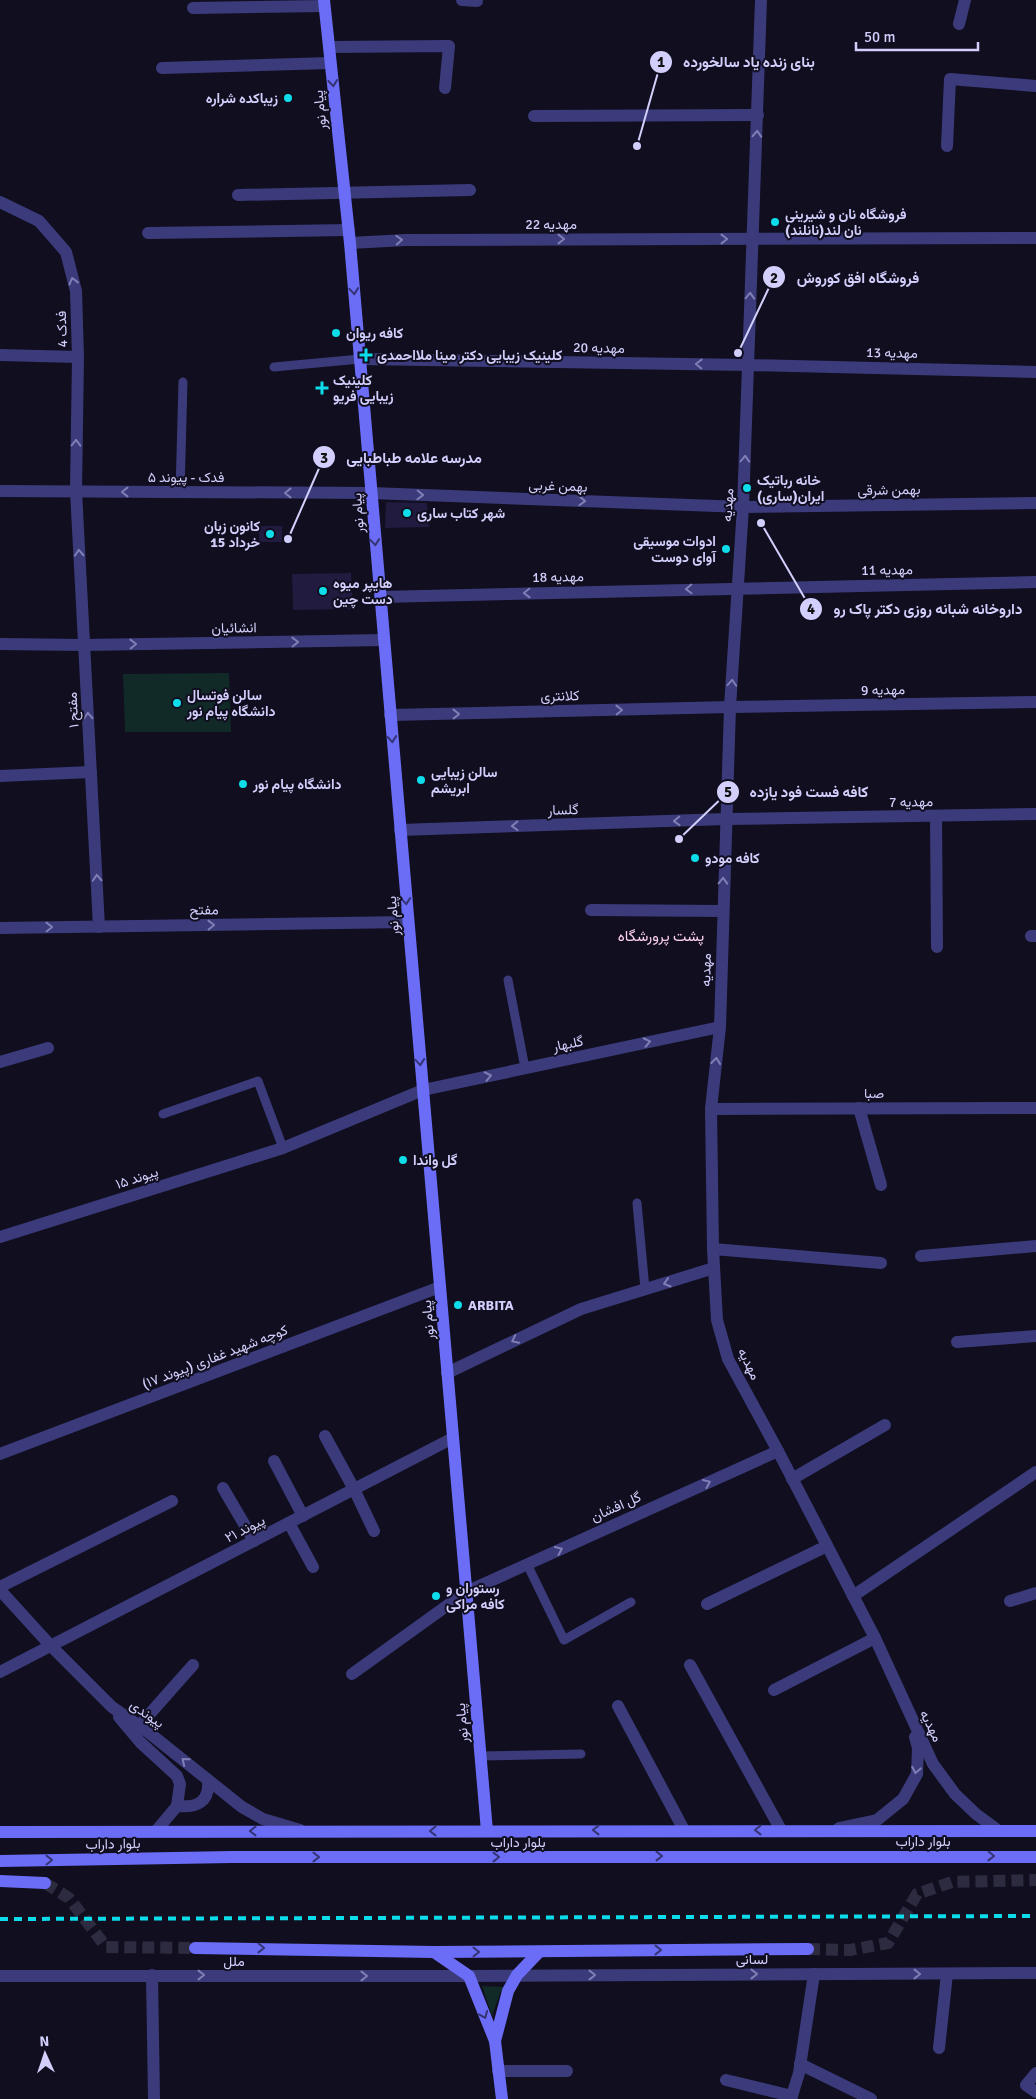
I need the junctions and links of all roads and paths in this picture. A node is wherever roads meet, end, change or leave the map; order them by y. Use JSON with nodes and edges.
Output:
{"nodes":[{"id":1,"x":462,"y":0,"type":"edge"},
{"id":2,"x":761,"y":0,"type":"edge"},
{"id":3,"x":965,"y":0,"type":"edge"},
{"id":4,"x":477,"y":1,"type":"dead end"},
{"id":5,"x":324,"y":3,"type":"edge"},
{"id":6,"x":194,"y":8,"type":"dead end"},
{"id":7,"x":960,"y":24,"type":"dead end"},
{"id":8,"x":329,"y":47,"type":"junction"},
{"id":9,"x":330,"y":63,"type":"junction"},
{"id":10,"x":162,"y":68,"type":"dead end"},
{"id":11,"x":1036,"y":86,"type":"edge"},
{"id":12,"x":446,"y":88,"type":"dead end"},
{"id":13,"x":758,"y":115,"type":"junction"},
{"id":14,"x":534,"y":116,"type":"dead end"},
{"id":15,"x":947,"y":146,"type":"dead end"},
{"id":16,"x":470,"y":190,"type":"dead end"},
{"id":17,"x":344,"y":192,"type":"junction"},
{"id":18,"x":238,"y":195,"type":"dead end"},
{"id":19,"x":0,"y":202,"type":"edge"},
{"id":20,"x":148,"y":233,"type":"dead end"},
{"id":21,"x":349,"y":236,"type":"junction"},
{"id":22,"x":1036,"y":238,"type":"edge"},
{"id":23,"x":752,"y":239,"type":"junction"},
{"id":24,"x":0,"y":355,"type":"edge"},
{"id":25,"x":78,"y":357,"type":"junction"},
{"id":26,"x":360,"y":359,"type":"junction"},
{"id":27,"x":748,"y":365,"type":"junction"},
{"id":28,"x":274,"y":367,"type":"dead end"},
{"id":29,"x":1036,"y":372,"type":"edge"},
{"id":30,"x":183,"y":382,"type":"dead end"},
{"id":31,"x":0,"y":491,"type":"edge"},
{"id":32,"x":76,"y":491,"type":"junction"},
{"id":33,"x":180,"y":492,"type":"junction"},
{"id":34,"x":371,"y":493,"type":"junction"},
{"id":35,"x":1036,"y":503,"type":"edge"},
{"id":36,"x":743,"y":507,"type":"junction"},
{"id":37,"x":1036,"y":582,"type":"edge"},
{"id":38,"x":738,"y":587,"type":"junction"},
{"id":39,"x":380,"y":597,"type":"junction"},
{"id":40,"x":384,"y":640,"type":"junction"},
{"id":41,"x":0,"y":644,"type":"edge"},
{"id":42,"x":84,"y":645,"type":"junction"},
{"id":43,"x":1036,"y":702,"type":"edge"},
{"id":44,"x":730,"y":707,"type":"junction"},
{"id":45,"x":390,"y":715,"type":"junction"},
{"id":46,"x":91,"y":772,"type":"junction"},
{"id":47,"x":0,"y":776,"type":"edge"},
{"id":48,"x":1036,"y":814,"type":"edge"},
{"id":49,"x":936,"y":816,"type":"junction"},
{"id":50,"x":726,"y":819,"type":"junction"},
{"id":51,"x":400,"y":830,"type":"junction"},
{"id":52,"x":591,"y":910,"type":"dead end"},
{"id":53,"x":722,"y":911,"type":"junction"},
{"id":54,"x":408,"y":922,"type":"junction"},
{"id":55,"x":100,"y":927,"type":"junction"},
{"id":56,"x":0,"y":928,"type":"edge"},
{"id":57,"x":937,"y":947,"type":"dead end"},
{"id":58,"x":508,"y":980,"type":"dead end"},
{"id":59,"x":720,"y":1027,"type":"junction"},
{"id":60,"x":48,"y":1048,"type":"dead end"},
{"id":61,"x":0,"y":1062,"type":"edge"},
{"id":62,"x":525,"y":1068,"type":"junction"},
{"id":63,"x":423,"y":1090,"type":"junction"},
{"id":64,"x":859,"y":1108,"type":"junction"},
{"id":65,"x":1036,"y":1108,"type":"edge"},
{"id":66,"x":711,"y":1109,"type":"junction"},
{"id":67,"x":163,"y":1114,"type":"dead end"},
{"id":68,"x":283,"y":1148,"type":"junction"},
{"id":69,"x":881,"y":1185,"type":"dead end"},
{"id":70,"x":637,"y":1203,"type":"dead end"},
{"id":71,"x":0,"y":1237,"type":"edge"},
{"id":72,"x":1036,"y":1246,"type":"edge"},
{"id":73,"x":713,"y":1249,"type":"junction"},
{"id":74,"x":921,"y":1256,"type":"dead end"},
{"id":75,"x":881,"y":1263,"type":"dead end"},
{"id":76,"x":714,"y":1268,"type":"junction"},
{"id":77,"x":440,"y":1287,"type":"junction"},
{"id":78,"x":645,"y":1289,"type":"junction"},
{"id":79,"x":1036,"y":1336,"type":"edge"},
{"id":80,"x":957,"y":1342,"type":"dead end"},
{"id":81,"x":447,"y":1373,"type":"junction"},
{"id":82,"x":885,"y":1425,"type":"dead end"},
{"id":83,"x":325,"y":1436,"type":"dead end"},
{"id":84,"x":453,"y":1438,"type":"junction"},
{"id":85,"x":778,"y":1451,"type":"junction"},
{"id":86,"x":0,"y":1454,"type":"edge"},
{"id":87,"x":274,"y":1461,"type":"dead end"},
{"id":88,"x":1036,"y":1472,"type":"edge"},
{"id":89,"x":792,"y":1479,"type":"junction"},
{"id":90,"x":223,"y":1488,"type":"dead end"},
{"id":91,"x":354,"y":1489,"type":"junction"},
{"id":92,"x":172,"y":1502,"type":"dead end"},
{"id":93,"x":303,"y":1516,"type":"junction"},
{"id":94,"x":289,"y":1523,"type":"junction"},
{"id":95,"x":374,"y":1531,"type":"dead end"},
{"id":96,"x":254,"y":1540,"type":"junction"},
{"id":97,"x":827,"y":1546,"type":"junction"},
{"id":98,"x":527,"y":1564,"type":"junction"},
{"id":99,"x":313,"y":1567,"type":"dead end"},
{"id":100,"x":0,"y":1588,"type":"edge"},
{"id":101,"x":466,"y":1592,"type":"junction"},
{"id":102,"x":1036,"y":1593,"type":"edge"},
{"id":103,"x":853,"y":1596,"type":"junction"},
{"id":104,"x":1010,"y":1601,"type":"dead end"},
{"id":105,"x":631,"y":1602,"type":"dead end"},
{"id":106,"x":707,"y":1604,"type":"dead end"},
{"id":107,"x":874,"y":1638,"type":"junction"},
{"id":108,"x":50,"y":1645,"type":"junction"},
{"id":109,"x":193,"y":1665,"type":"dead end"},
{"id":110,"x":690,"y":1665,"type":"dead end"},
{"id":111,"x":0,"y":1672,"type":"edge"},
{"id":112,"x":352,"y":1674,"type":"dead end"},
{"id":113,"x":774,"y":1690,"type":"dead end"},
{"id":114,"x":618,"y":1706,"type":"dead end"},
{"id":115,"x":112,"y":1707,"type":"junction"},
{"id":116,"x":912,"y":1723,"type":"junction"},
{"id":117,"x":139,"y":1726,"type":"junction"},
{"id":118,"x":581,"y":1754,"type":"dead end"},
{"id":119,"x":480,"y":1756,"type":"junction"},
{"id":120,"x":208,"y":1780,"type":"junction"},
{"id":121,"x":178,"y":1806,"type":"junction"},
{"id":122,"x":300,"y":1830,"type":"junction"},
{"id":123,"x":684,"y":1830,"type":"junction"},
{"id":124,"x":781,"y":1830,"type":"junction"},
{"id":125,"x":829,"y":1830,"type":"junction"},
{"id":126,"x":156,"y":1831,"type":"junction"},
{"id":127,"x":486,"y":1831,"type":"junction"},
{"id":128,"x":1000,"y":1831,"type":"junction"},
{"id":129,"x":1036,"y":1831,"type":"edge"},
{"id":130,"x":0,"y":1832,"type":"edge"},
{"id":131,"x":1036,"y":1857,"type":"edge"},
{"id":132,"x":0,"y":1861,"type":"edge"},
{"id":133,"x":0,"y":1881,"type":"edge"},
{"id":134,"x":45,"y":1882,"type":"tunnel mouth"},
{"id":135,"x":195,"y":1948,"type":"tunnel mouth"},
{"id":136,"x":808,"y":1949,"type":"tunnel mouth"},
{"id":137,"x":434,"y":1952,"type":"junction"},
{"id":138,"x":539,"y":1952,"type":"junction"},
{"id":139,"x":1036,"y":1973,"type":"edge"},
{"id":140,"x":814,"y":1974,"type":"junction"},
{"id":141,"x":947,"y":1974,"type":"junction"},
{"id":142,"x":152,"y":1975,"type":"junction"},
{"id":143,"x":517,"y":1975,"type":"junction"},
{"id":144,"x":0,"y":1976,"type":"edge"},
{"id":145,"x":469,"y":1976,"type":"junction"},
{"id":146,"x":495,"y":2041,"type":"junction"},
{"id":147,"x":939,"y":2048,"type":"dead end"},
{"id":148,"x":800,"y":2064,"type":"junction"},
{"id":149,"x":498,"y":2071,"type":"junction"},
{"id":150,"x":567,"y":2071,"type":"dead end"},
{"id":151,"x":1036,"y":2073,"type":"edge"},
{"id":152,"x":726,"y":2080,"type":"dead end"},
{"id":153,"x":1036,"y":2092,"type":"edge"},
{"id":154,"x":792,"y":2097,"type":"edge"},
{"id":155,"x":154,"y":2099,"type":"edge"},
{"id":156,"x":502,"y":2099,"type":"edge"},
{"id":157,"x":871,"y":2099,"type":"edge"}],
"edges":[{"from":1,"to":4,"type":"street"},
{"from":2,"to":13,"type":"street","name":"مهدیه"},
{"from":3,"to":7,"type":"street"},
{"from":5,"to":6,"type":"street"},
{"from":5,"to":8,"type":"main road","name":"پیام نور"},
{"from":8,"to":9,"type":"main road","name":"پیام نور"},
{"from":8,"to":12,"type":"street"},
{"from":9,"to":10,"type":"street"},
{"from":9,"to":17,"type":"main road","name":"پیام نور","one_way":true},
{"from":11,"to":15,"type":"street"},
{"from":13,"to":14,"type":"street"},
{"from":23,"to":13,"type":"street","name":"مهدیه","one_way":true},
{"from":16,"to":17,"type":"street"},
{"from":17,"to":18,"type":"street"},
{"from":17,"to":21,"type":"main road","name":"پیام نور"},
{"from":25,"to":19,"type":"street","name":"فدک 4","one_way":true},
{"from":20,"to":21,"type":"street","name":"مهدیه 22"},
{"from":21,"to":23,"type":"street","name":"مهدیه 22","one_way":true},
{"from":21,"to":26,"type":"main road","name":"پیام نور","one_way":true},
{"from":22,"to":23,"type":"street","name":"مهدیه 22"},
{"from":27,"to":23,"type":"street","name":"مهدیه","one_way":true},
{"from":24,"to":25,"type":"street"},
{"from":32,"to":25,"type":"street","name":"فدک 4","one_way":true},
{"from":27,"to":26,"type":"street","name":"مهدیه 20","one_way":true},
{"from":26,"to":28,"type":"lane"},
{"from":26,"to":34,"type":"main road","name":"پیام نور"},
{"from":27,"to":29,"type":"street","name":"مهدیه 13"},
{"from":36,"to":27,"type":"street","name":"مهدیه","one_way":true},
{"from":30,"to":33,"type":"lane"},
{"from":31,"to":32,"type":"street","name":"فدک - پیوند ۵"},
{"from":33,"to":32,"type":"street","name":"فدک - پیوند ۵","one_way":true},
{"from":42,"to":32,"type":"street","name":"مفتح ۱","one_way":true},
{"from":34,"to":33,"type":"street","name":"فدک - پیوند ۵","one_way":true},
{"from":34,"to":36,"type":"street","name":"بهمن غربی","one_way":true},
{"from":34,"to":39,"type":"main road","name":"پیام نور","one_way":true},
{"from":35,"to":36,"type":"street","name":"بهمن شرقی"},
{"from":36,"to":38,"type":"street","name":"مهدیه"},
{"from":37,"to":38,"type":"street","name":"مهدیه 11"},
{"from":38,"to":39,"type":"street","name":"مهدیه 18","one_way":true},
{"from":44,"to":38,"type":"street","name":"مهدیه","one_way":true},
{"from":39,"to":40,"type":"main road","name":"پیام نور"},
{"from":42,"to":40,"type":"street","name":"انشائیان","one_way":true},
{"from":40,"to":45,"type":"main road","name":"پیام نور"},
{"from":41,"to":42,"type":"street","name":"انشائیان"},
{"from":46,"to":42,"type":"street","name":"مفتح ۱","one_way":true},
{"from":43,"to":44,"type":"street","name":"مهدیه 9"},
{"from":45,"to":44,"type":"street","name":"کلانتری","one_way":true},
{"from":44,"to":50,"type":"street","name":"مهدیه"},
{"from":45,"to":51,"type":"main road","name":"پیام نور","one_way":true},
{"from":46,"to":47,"type":"street"},
{"from":55,"to":46,"type":"street","name":"مفتح ۱","one_way":true},
{"from":48,"to":49,"type":"street","name":"مهدیه 7"},
{"from":49,"to":50,"type":"street","name":"مهدیه 7"},
{"from":49,"to":57,"type":"street"},
{"from":50,"to":51,"type":"street","name":"گلسار","one_way":true},
{"from":53,"to":50,"type":"street","name":"مهدیه","one_way":true},
{"from":51,"to":54,"type":"main road","name":"پیام نور","one_way":true},
{"from":52,"to":53,"type":"street"},
{"from":53,"to":59,"type":"street","name":"مهدیه"},
{"from":55,"to":54,"type":"street","name":"مفتح","one_way":true},
{"from":54,"to":63,"type":"main road","name":"پیام نور","one_way":true},
{"from":56,"to":55,"type":"street","name":"مفتح","one_way":true},
{"from":58,"to":62,"type":"lane"},
{"from":62,"to":59,"type":"street","name":"گلبهار","one_way":true},
{"from":66,"to":59,"type":"street","name":"مهدیه","one_way":true},
{"from":60,"to":61,"type":"street"},
{"from":63,"to":62,"type":"street","name":"گلبهار","one_way":true},
{"from":63,"to":68,"type":"street","name":"پیوند ۱۵"},
{"from":63,"to":77,"type":"main road","name":"پیام نور"},
{"from":64,"to":65,"type":"street","name":"صبا"},
{"from":64,"to":66,"type":"street","name":"صبا"},
{"from":64,"to":69,"type":"street"},
{"from":66,"to":73,"type":"street","name":"مهدیه"},
{"from":67,"to":68,"type":"lane"},
{"from":68,"to":71,"type":"street","name":"پیوند ۱۵"},
{"from":70,"to":78,"type":"lane"},
{"from":72,"to":74,"type":"street"},
{"from":73,"to":75,"type":"street"},
{"from":73,"to":76,"type":"street","name":"مهدیه"},
{"from":76,"to":78,"type":"street","one_way":true},
{"from":76,"to":85,"type":"street","name":"مهدیه"},
{"from":77,"to":81,"type":"main road","name":"پیام نور"},
{"from":77,"to":86,"type":"street","name":"کوچه شهید غفاری (پیوند ۱۷)"},
{"from":78,"to":81,"type":"street","one_way":true},
{"from":79,"to":80,"type":"street"},
{"from":81,"to":84,"type":"main road","name":"پیام نور"},
{"from":82,"to":89,"type":"street"},
{"from":83,"to":91,"type":"street"},
{"from":84,"to":91,"type":"street","name":"پیوند ۲۱"},
{"from":84,"to":101,"type":"main road","name":"پیام نور"},
{"from":85,"to":89,"type":"street","name":"مهدیه"},
{"from":98,"to":85,"type":"street","name":"گل افشان","one_way":true},
{"from":87,"to":93,"type":"street"},
{"from":88,"to":103,"type":"street"},
{"from":89,"to":97,"type":"street","name":"مهدیه"},
{"from":90,"to":96,"type":"street"},
{"from":91,"to":93,"type":"street","name":"پیوند ۲۱"},
{"from":91,"to":95,"type":"street"},
{"from":92,"to":100,"type":"street"},
{"from":93,"to":94,"type":"street","name":"پیوند ۲۱"},
{"from":94,"to":96,"type":"street","name":"پیوند ۲۱"},
{"from":94,"to":99,"type":"street"},
{"from":96,"to":108,"type":"street","name":"پیوند ۲۱"},
{"from":97,"to":103,"type":"street","name":"مهدیه"},
{"from":97,"to":106,"type":"street"},
{"from":98,"to":101,"type":"street","name":"گل افشان"},
{"from":98,"to":105,"type":"lane"},
{"from":100,"to":108,"type":"street","name":"پیوندی"},
{"from":101,"to":112,"type":"street","name":"گل افشان"},
{"from":101,"to":119,"type":"main road","name":"پیام نور"},
{"from":102,"to":104,"type":"street"},
{"from":103,"to":107,"type":"street","name":"مهدیه"},
{"from":107,"to":113,"type":"street"},
{"from":107,"to":116,"type":"street","name":"مهدیه"},
{"from":108,"to":111,"type":"street","name":"پیوند ۲۱"},
{"from":108,"to":115,"type":"street","name":"پیوندی"},
{"from":109,"to":117,"type":"street"},
{"from":110,"to":124,"type":"street"},
{"from":114,"to":123,"type":"street"},
{"from":115,"to":117,"type":"street","name":"پیوندی"},
{"from":115,"to":121,"type":"street"},
{"from":116,"to":125,"type":"street","one_way":true},
{"from":116,"to":128,"type":"street","name":"مهدیه"},
{"from":120,"to":117,"type":"street","name":"پیوندی","one_way":true},
{"from":118,"to":119,"type":"lane"},
{"from":119,"to":127,"type":"main road","name":"پیام نور"},
{"from":120,"to":121,"type":"street"},
{"from":120,"to":122,"type":"street","name":"پیوندی"},
{"from":121,"to":126,"type":"street"},
{"from":122,"to":126,"type":"main road","name":"بلوار داراب","one_way":true},
{"from":127,"to":122,"type":"main road","name":"بلوار داراب","one_way":true},
{"from":124,"to":123,"type":"main road","name":"بلوار داراب","one_way":true},
{"from":123,"to":127,"type":"main road","name":"بلوار داراب","one_way":true},
{"from":124,"to":125,"type":"main road","name":"بلوار داراب"},
{"from":125,"to":128,"type":"main road","name":"بلوار داراب"},
{"from":126,"to":130,"type":"main road","name":"بلوار داراب"},
{"from":128,"to":129,"type":"main road","name":"بلوار داراب"},
{"from":132,"to":131,"type":"main road","name":"بلوار داراب","one_way":true},
{"from":133,"to":134,"type":"main road"},
{"from":135,"to":137,"type":"main road","one_way":true},
{"from":138,"to":136,"type":"main road","one_way":true},
{"from":137,"to":138,"type":"main road","one_way":true},
{"from":137,"to":145,"type":"main road"},
{"from":138,"to":143,"type":"main road"},
{"from":139,"to":141,"type":"street","name":"لسانی"},
{"from":140,"to":141,"type":"street","name":"لسانی","one_way":true},
{"from":143,"to":140,"type":"street","name":"لسانی","one_way":true},
{"from":140,"to":148,"type":"street"},
{"from":141,"to":147,"type":"street"},
{"from":142,"to":144,"type":"street","name":"ملل"},
{"from":142,"to":145,"type":"street","name":"ملل","one_way":true},
{"from":142,"to":155,"type":"street"},
{"from":143,"to":145,"type":"street","name":"لسانی"},
{"from":143,"to":146,"type":"main road"},
{"from":145,"to":146,"type":"main road","one_way":true},
{"from":146,"to":149,"type":"main road"},
{"from":148,"to":154,"type":"street"},
{"from":148,"to":157,"type":"street"},
{"from":149,"to":150,"type":"street"},
{"from":149,"to":156,"type":"main road"},
{"from":151,"to":153,"type":"street"},
{"from":152,"to":154,"type":"street"}]}
